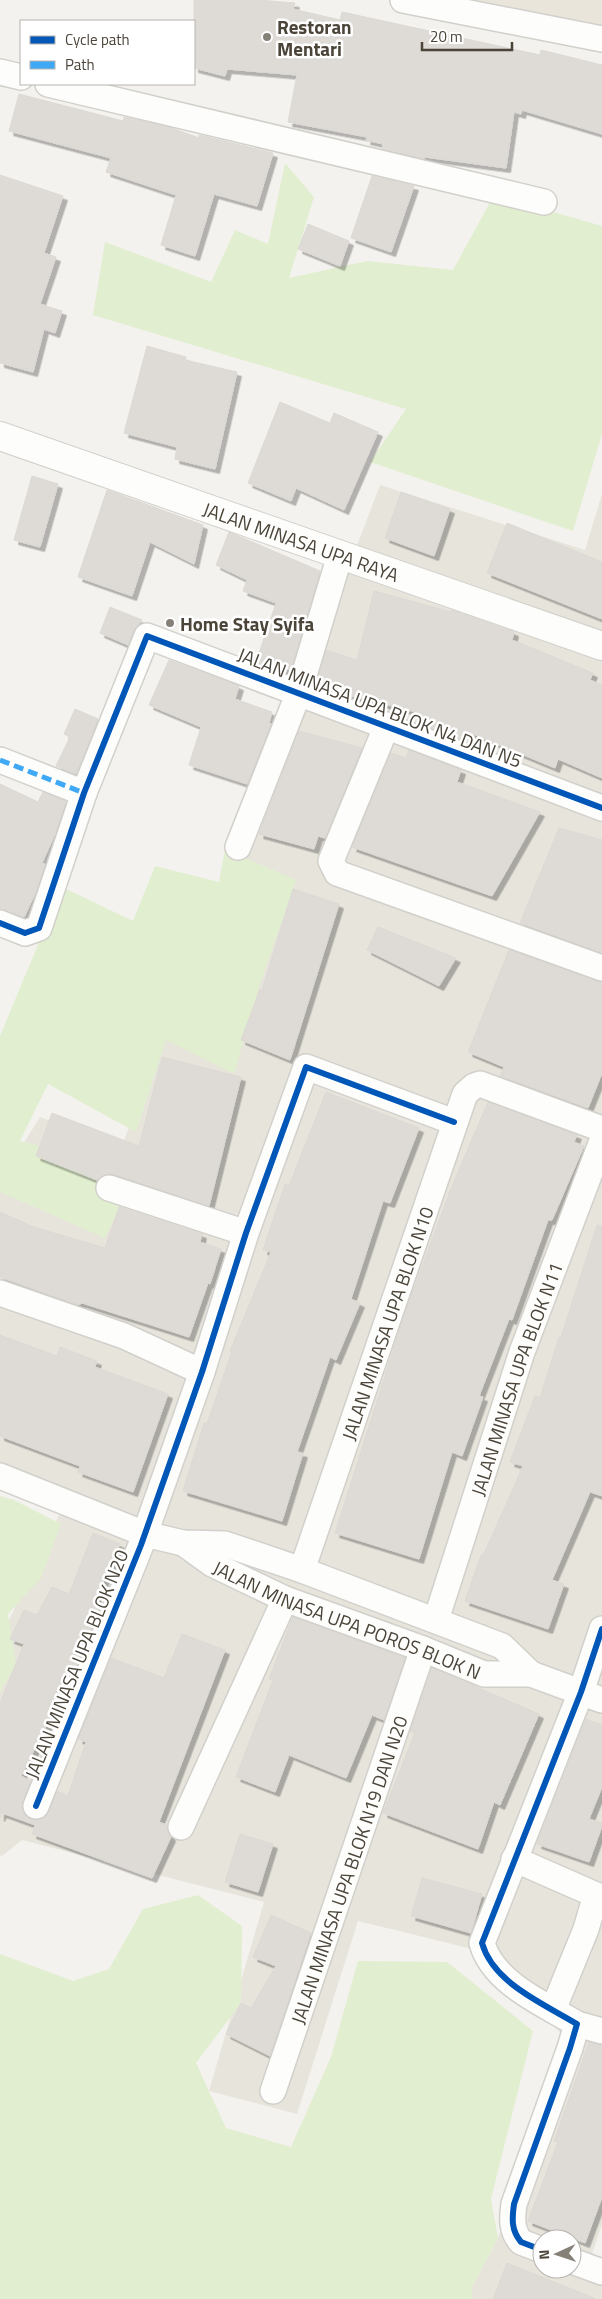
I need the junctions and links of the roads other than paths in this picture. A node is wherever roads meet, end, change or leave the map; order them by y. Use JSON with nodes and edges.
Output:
{"nodes":[{"id":1,"x":403,"y":0,"type":"edge"},
{"id":2,"x":602,"y":39,"type":"edge"},
{"id":3,"x":0,"y":72,"type":"edge"},
{"id":4,"x":20,"y":77,"type":"edge"},
{"id":5,"x":52,"y":85,"type":"edge"},
{"id":6,"x":544,"y":202,"type":"dead end"},
{"id":7,"x":0,"y":436,"type":"edge"},
{"id":8,"x":340,"y":555,"type":"junction"},
{"id":9,"x":602,"y":646,"type":"edge"},
{"id":10,"x":299,"y":692,"type":"junction"},
{"id":11,"x":387,"y":725,"type":"junction"},
{"id":12,"x":0,"y":760,"type":"edge"},
{"id":13,"x":84,"y":792,"type":"junction"},
{"id":14,"x":602,"y":808,"type":"edge"},
{"id":15,"x":238,"y":847,"type":"dead end"},
{"id":16,"x":0,"y":924,"type":"edge"},
{"id":17,"x":602,"y":968,"type":"edge"},
{"id":18,"x":454,"y":1122,"type":"junction"},
{"id":19,"x":602,"y":1129,"type":"edge"},
{"id":20,"x":602,"y":1141,"type":"edge"},
{"id":21,"x":109,"y":1188,"type":"dead end"},
{"id":22,"x":246,"y":1233,"type":"junction"},
{"id":23,"x":0,"y":1293,"type":"edge"},
{"id":24,"x":202,"y":1372,"type":"junction"},
{"id":25,"x":0,"y":1476,"type":"edge"},
{"id":26,"x":145,"y":1534,"type":"junction"},
{"id":27,"x":183,"y":1543,"type":"junction"},
{"id":28,"x":302,"y":1570,"type":"junction"},
{"id":29,"x":285,"y":1599,"type":"junction"},
{"id":30,"x":436,"y":1620,"type":"junction"},
{"id":31,"x":602,"y":1629,"type":"edge"},
{"id":32,"x":423,"y":1649,"type":"junction"},
{"id":33,"x":531,"y":1674,"type":"junction"},
{"id":34,"x":591,"y":1696,"type":"edge"},
{"id":35,"x":36,"y":1806,"type":"dead end"},
{"id":36,"x":181,"y":1827,"type":"dead end"},
{"id":37,"x":514,"y":1859,"type":"junction"},
{"id":38,"x":599,"y":1896,"type":"edge"},
{"id":39,"x":552,"y":2010,"type":"junction"},
{"id":40,"x":577,"y":2024,"type":"junction"},
{"id":41,"x":602,"y":2031,"type":"edge"},
{"id":42,"x":272,"y":2091,"type":"dead end"},
{"id":43,"x":532,"y":2246,"type":"edge"},
{"id":44,"x":582,"y":2265,"type":"edge"},
{"id":45,"x":602,"y":2272,"type":"edge"}],
"edges":[{"from":1,"to":2,"type":"street"},
{"from":3,"to":4,"type":"street"},
{"from":5,"to":6,"type":"street"},
{"from":7,"to":8,"type":"street","name":"JALAN MINASA UPA RAYA"},
{"from":8,"to":9,"type":"street","name":"JALAN MINASA UPA RAYA"},
{"from":8,"to":10,"type":"street"},
{"from":10,"to":11,"type":"street","name":"JALAN MINASA UPA BLOK N4 DAN N5"},
{"from":10,"to":13,"type":"street","name":"JALAN MINASA UPA BLOK N4 DAN N5"},
{"from":10,"to":15,"type":"street"},
{"from":11,"to":14,"type":"street","name":"JALAN MINASA UPA BLOK N4 DAN N5"},
{"from":11,"to":17,"type":"street"},
{"from":12,"to":13,"type":"street"},
{"from":13,"to":16,"type":"street"},
{"from":18,"to":19,"type":"street","name":"JALAN MINASA UPA BLOK N10"},
{"from":18,"to":22,"type":"street"},
{"from":18,"to":28,"type":"street","name":"JALAN MINASA UPA BLOK N10"},
{"from":20,"to":30,"type":"street","name":"JALAN MINASA UPA BLOK N11"},
{"from":21,"to":22,"type":"street"},
{"from":22,"to":24,"type":"street"},
{"from":23,"to":24,"type":"street"},
{"from":24,"to":26,"type":"street","name":"JALAN MINASA UPA BLOK N20"},
{"from":25,"to":26,"type":"street","name":"JALAN MINASA UPA POROS BLOK N"},
{"from":26,"to":27,"type":"street","name":"JALAN MINASA UPA POROS BLOK N"},
{"from":26,"to":35,"type":"street","name":"JALAN MINASA UPA BLOK N20"},
{"from":27,"to":28,"type":"street","name":"JALAN MINASA UPA POROS BLOK N"},
{"from":27,"to":29,"type":"street","name":"JALAN MINASA UPA POROS BLOK N"},
{"from":28,"to":30,"type":"street","name":"JALAN MINASA UPA POROS BLOK N"},
{"from":29,"to":32,"type":"street","name":"JALAN MINASA UPA POROS BLOK N"},
{"from":29,"to":36,"type":"street"},
{"from":30,"to":33,"type":"street","name":"JALAN MINASA UPA POROS BLOK N"},
{"from":31,"to":34,"type":"street"},
{"from":32,"to":33,"type":"street","name":"JALAN MINASA UPA POROS BLOK N"},
{"from":32,"to":42,"type":"street","name":"JALAN MINASA UPA BLOK N19 DAN N20"},
{"from":33,"to":34,"type":"street"},
{"from":34,"to":37,"type":"street"},
{"from":37,"to":38,"type":"street"},
{"from":37,"to":39,"type":"street"},
{"from":38,"to":39,"type":"street"},
{"from":39,"to":40,"type":"street"},
{"from":40,"to":41,"type":"street"},
{"from":40,"to":43,"type":"street"},
{"from":44,"to":45,"type":"street"}]}
